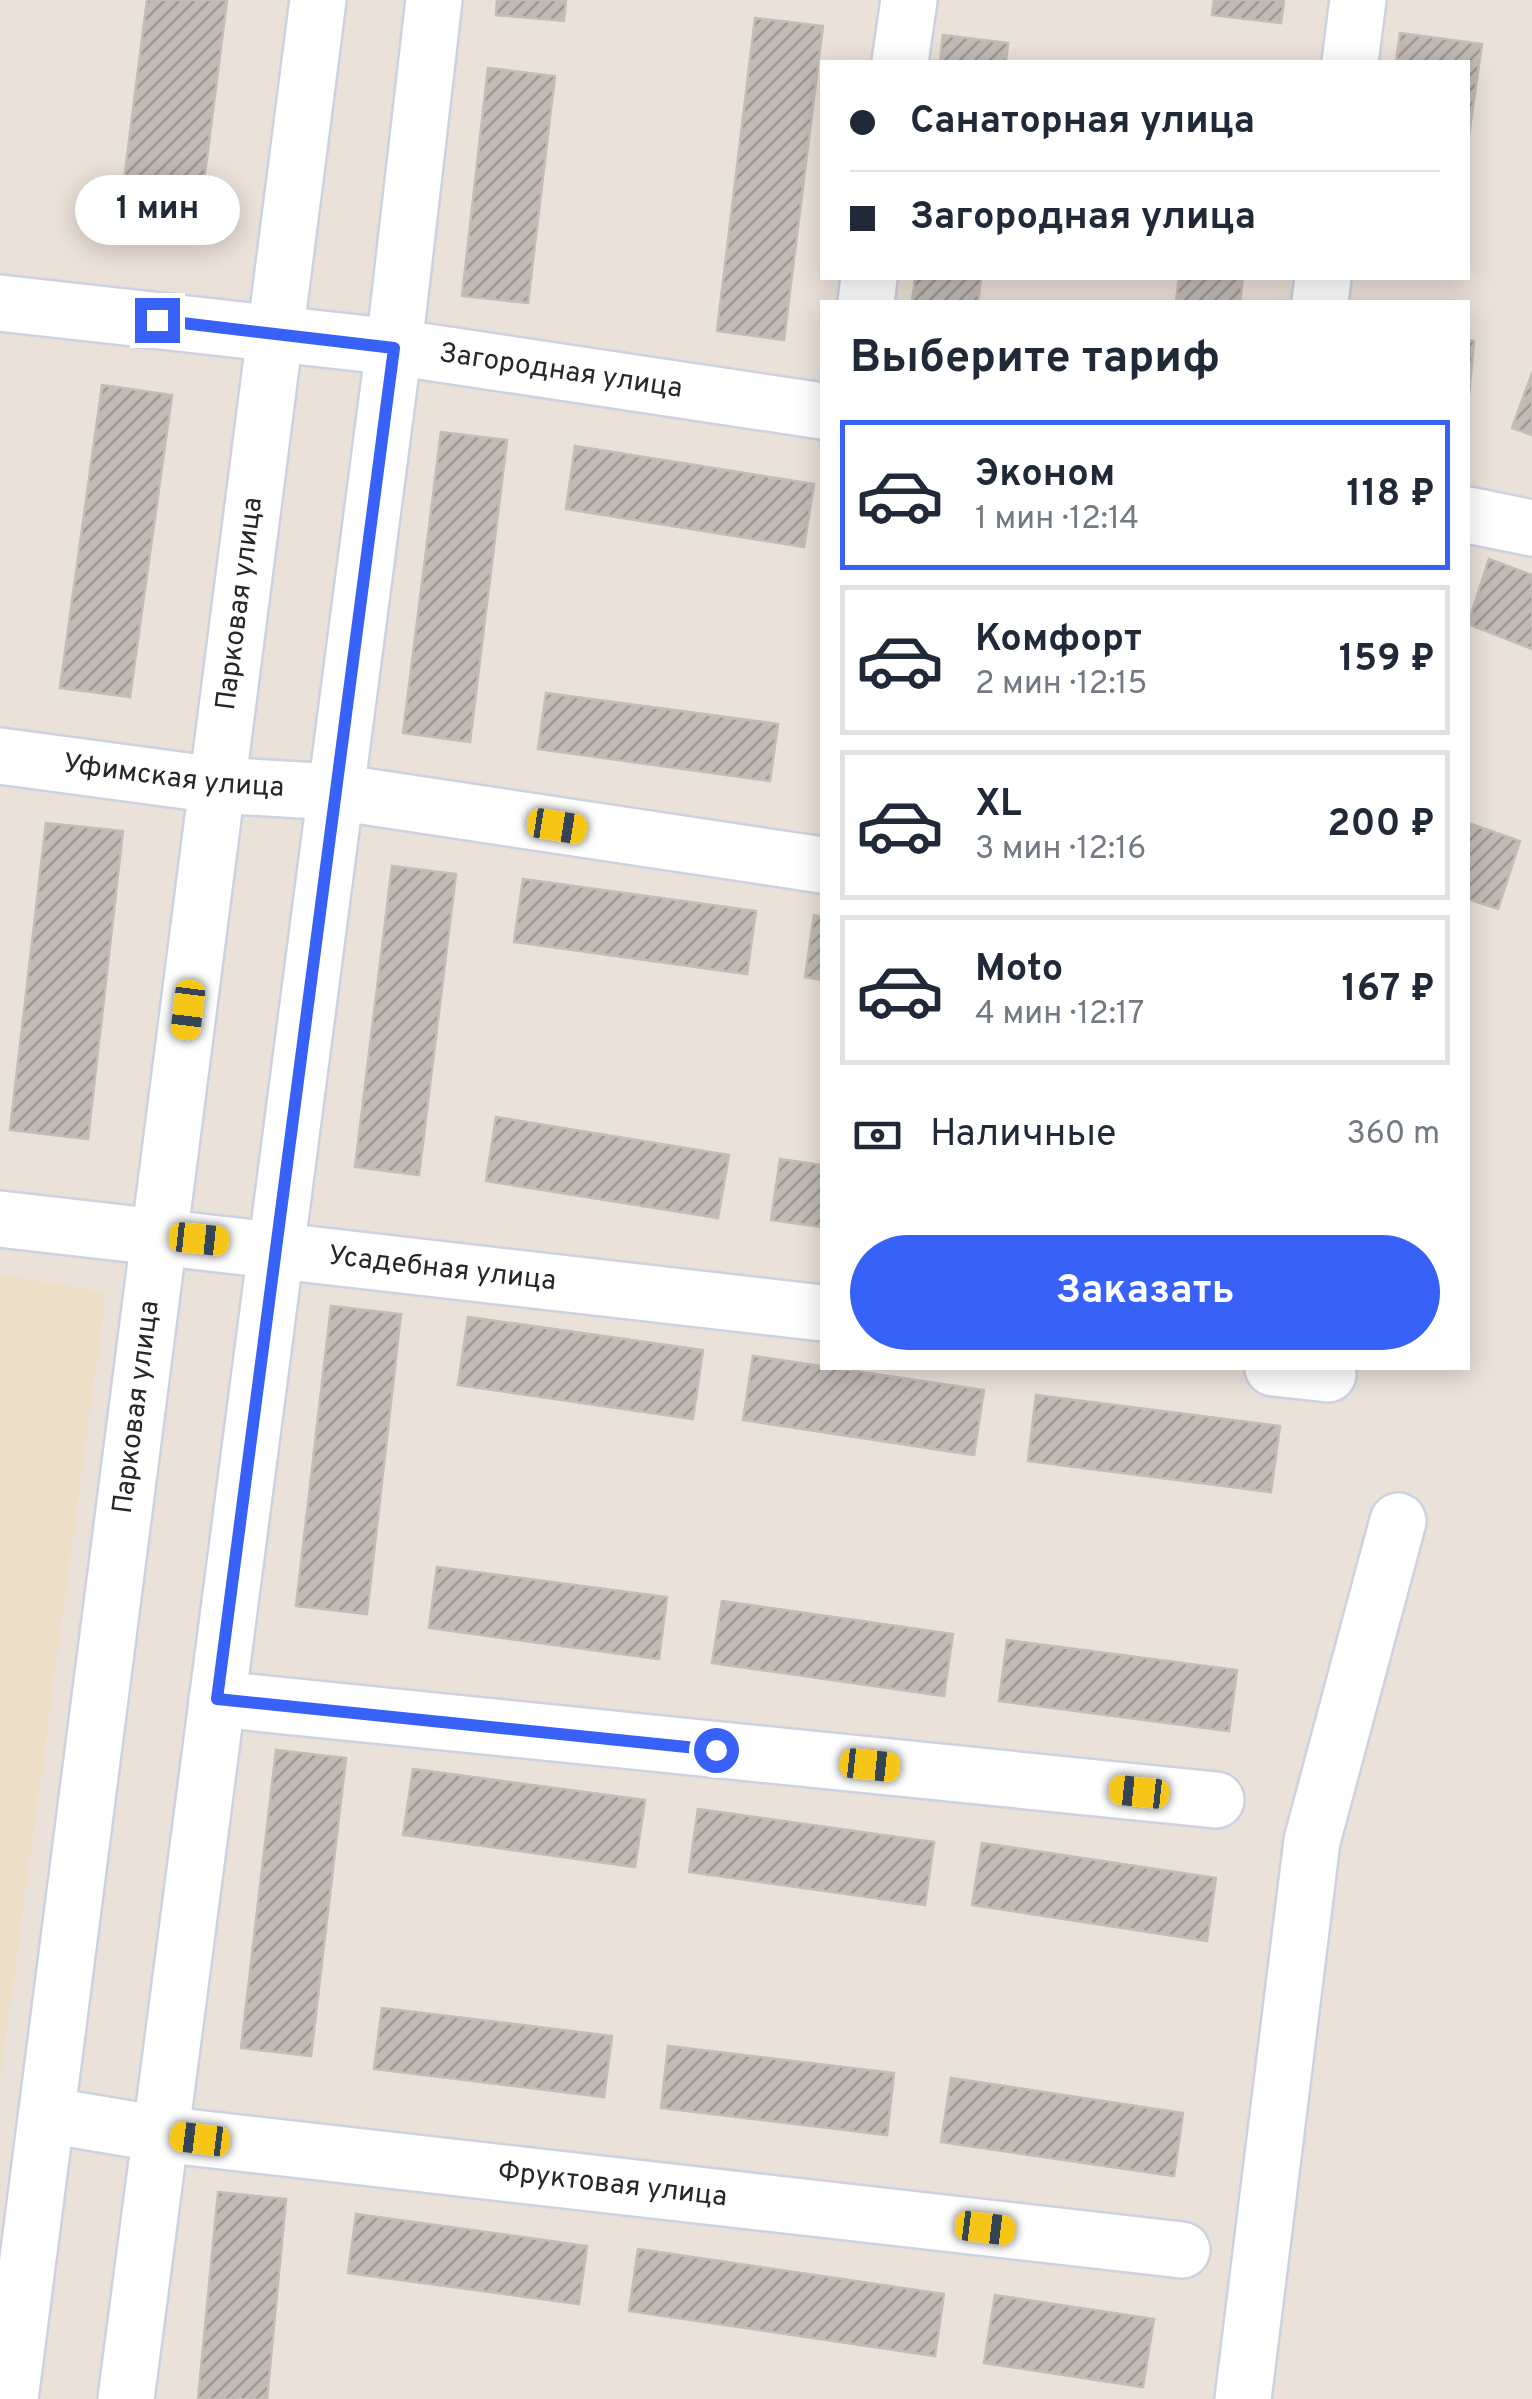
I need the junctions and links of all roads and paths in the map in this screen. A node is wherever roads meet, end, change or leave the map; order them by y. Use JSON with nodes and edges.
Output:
{"nodes":[{"id":1,"x":318,"y":0,"type":"edge"},
{"id":2,"x":434,"y":0,"type":"edge"},
{"id":3,"x":909,"y":0,"type":"edge"},
{"id":4,"x":1358,"y":0,"type":"edge"},
{"id":5,"x":900,"y":60,"type":"edge"},
{"id":6,"x":1350,"y":60,"type":"edge"},
{"id":7,"x":0,"y":304,"type":"edge"},
{"id":8,"x":276,"y":333,"type":"junction"},
{"id":9,"x":394,"y":348,"type":"junction"},
{"id":10,"x":820,"y":410,"type":"edge"},
{"id":11,"x":1470,"y":515,"type":"edge"},
{"id":12,"x":1532,"y":528,"type":"edge"},
{"id":13,"x":0,"y":756,"type":"edge"},
{"id":14,"x":216,"y":785,"type":"junction"},
{"id":15,"x":336,"y":792,"type":"junction"},
{"id":16,"x":820,"y":865,"type":"edge"},
{"id":17,"x":0,"y":1220,"type":"edge"},
{"id":18,"x":161,"y":1235,"type":"junction"},
{"id":19,"x":276,"y":1248,"type":"junction"},
{"id":20,"x":820,"y":1313,"type":"edge"},
{"id":21,"x":1291,"y":1370,"type":"edge"},
{"id":22,"x":1328,"y":1374,"type":"dead end"},
{"id":23,"x":1398,"y":1521,"type":"dead end"},
{"id":24,"x":217,"y":1699,"type":"junction"},
{"id":25,"x":1216,"y":1800,"type":"dead end"},
{"id":26,"x":46,"y":2114,"type":"junction"},
{"id":27,"x":160,"y":2134,"type":"junction"},
{"id":28,"x":1182,"y":2250,"type":"dead end"},
{"id":29,"x":10,"y":2399,"type":"edge"},
{"id":30,"x":126,"y":2399,"type":"edge"},
{"id":31,"x":1242,"y":2399,"type":"edge"}],
"edges":[{"from":1,"to":8,"type":"street","name":"Парковая улица"},
{"from":2,"to":9,"type":"street"},
{"from":3,"to":5,"type":"street"},
{"from":4,"to":6,"type":"street"},
{"from":7,"to":8,"type":"street","name":"Загородная улица"},
{"from":8,"to":9,"type":"street","name":"Загородная улица"},
{"from":8,"to":14,"type":"street","name":"Парковая улица"},
{"from":9,"to":10,"type":"street","name":"Загородная улица"},
{"from":9,"to":15,"type":"street"},
{"from":11,"to":12,"type":"street"},
{"from":13,"to":14,"type":"street","name":"Уфимская улица"},
{"from":14,"to":15,"type":"street","name":"Уфимская улица"},
{"from":14,"to":18,"type":"street","name":"Парковая улица"},
{"from":15,"to":16,"type":"street","name":"Уфимская улица"},
{"from":15,"to":19,"type":"street"},
{"from":17,"to":18,"type":"street","name":"Усадебная улица"},
{"from":18,"to":19,"type":"street","name":"Усадебная улица"},
{"from":18,"to":26,"type":"street","name":"Парковая улица"},
{"from":19,"to":20,"type":"street","name":"Усадебная улица"},
{"from":19,"to":24,"type":"street"},
{"from":21,"to":22,"type":"street"},
{"from":23,"to":31,"type":"street"},
{"from":24,"to":25,"type":"street"},
{"from":24,"to":27,"type":"street"},
{"from":26,"to":27,"type":"street","name":"Фруктовая улица"},
{"from":26,"to":29,"type":"street","name":"Парковая улица"},
{"from":27,"to":28,"type":"street","name":"Фруктовая улица"},
{"from":27,"to":30,"type":"street"}]}
